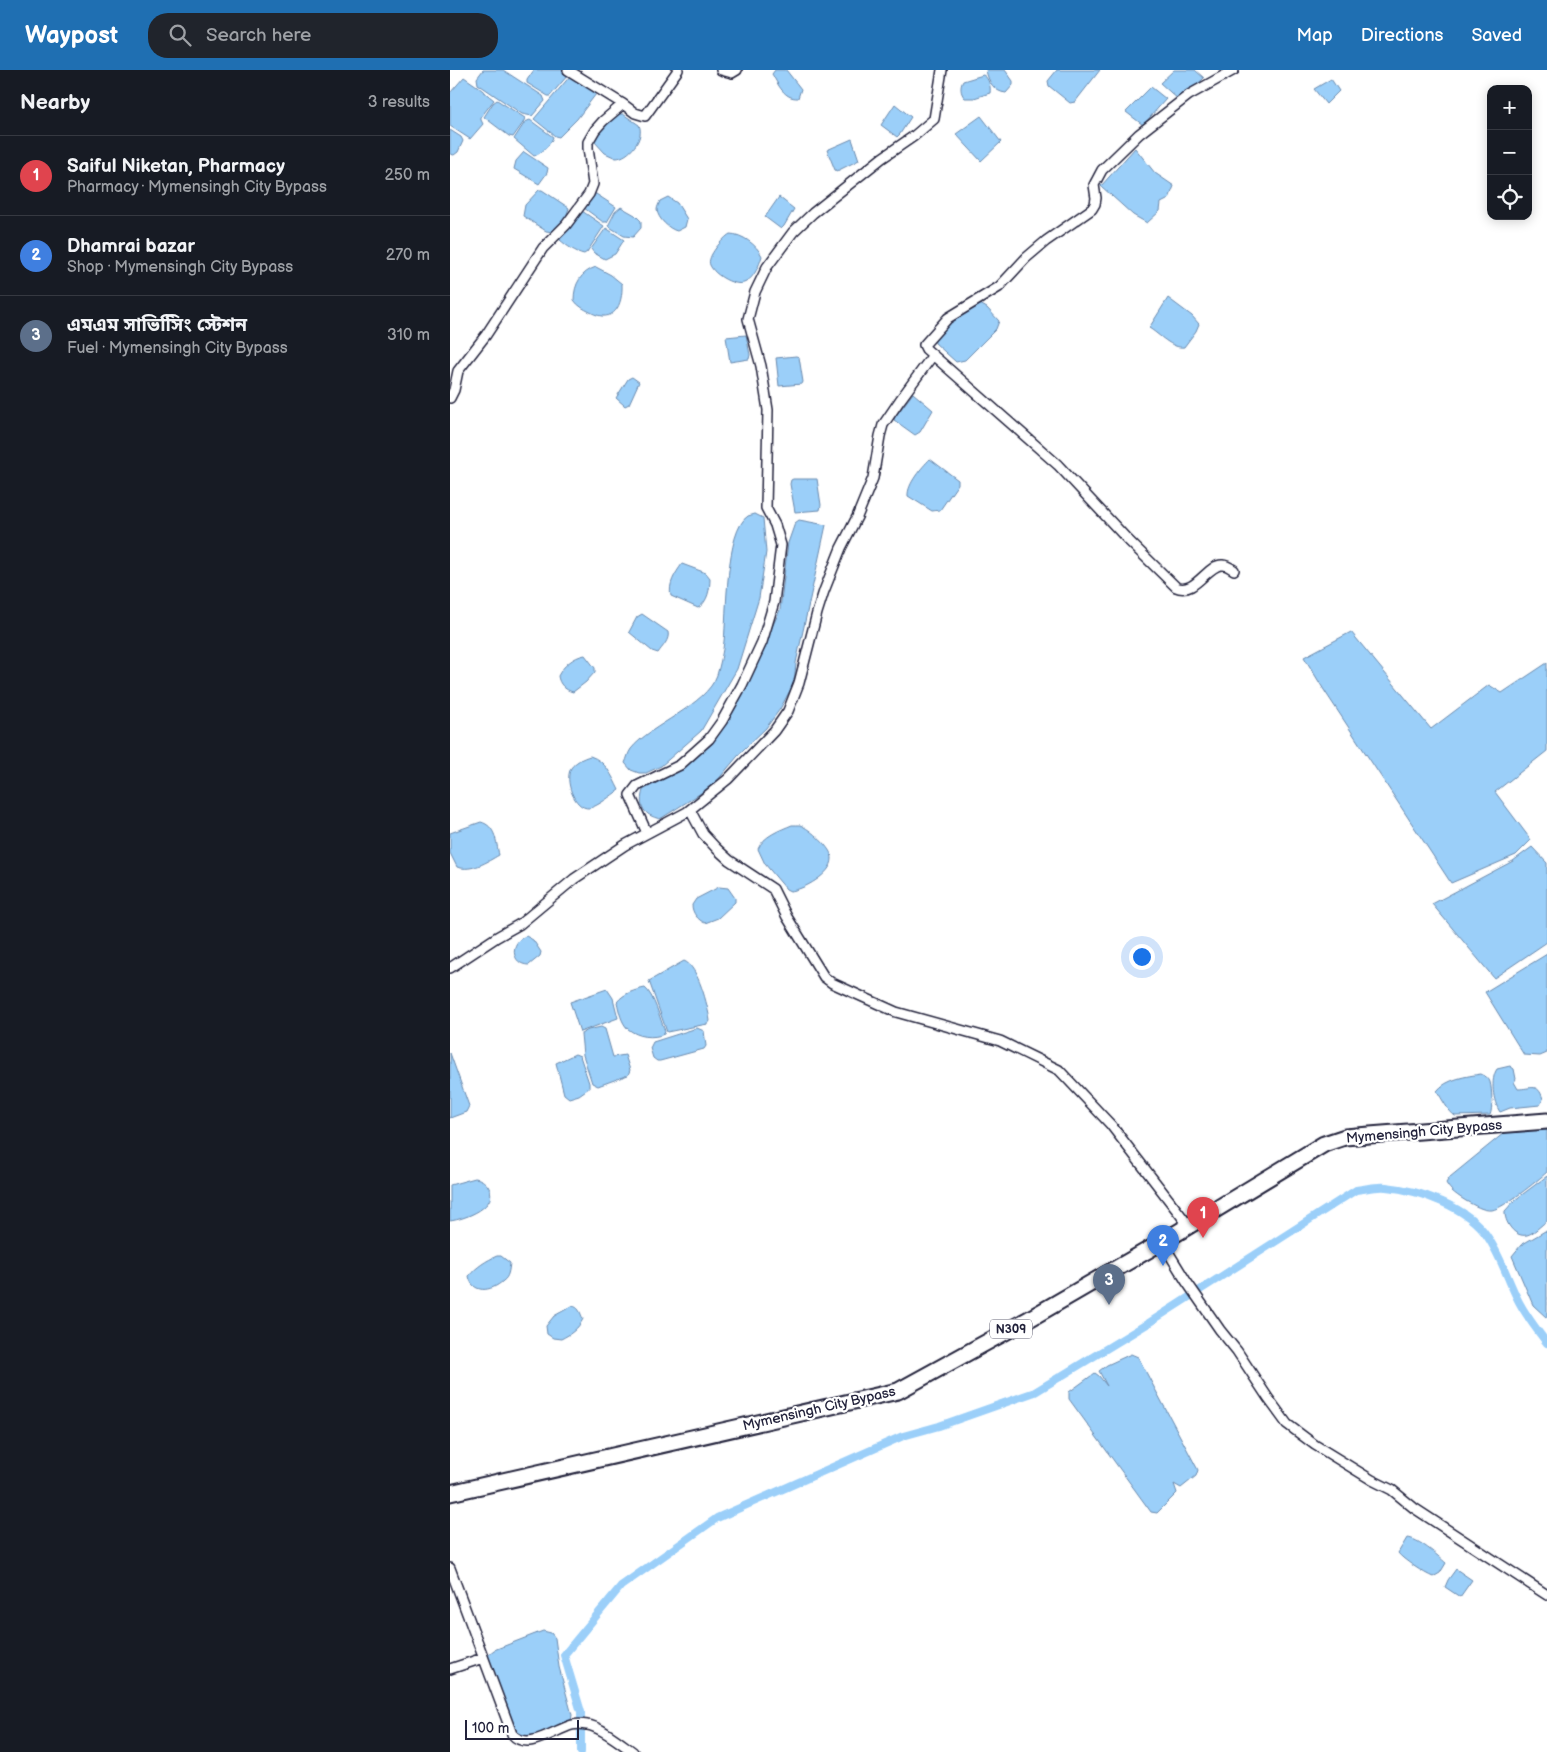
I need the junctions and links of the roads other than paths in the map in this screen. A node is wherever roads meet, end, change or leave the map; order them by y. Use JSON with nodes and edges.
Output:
{"nodes":[{"id":1,"x":568,"y":70,"type":"edge"},
{"id":2,"x":678,"y":70,"type":"edge"},
{"id":3,"x":721,"y":70,"type":"edge"},
{"id":4,"x":738,"y":70,"type":"edge"},
{"id":5,"x":942,"y":70,"type":"edge"},
{"id":6,"x":1234,"y":70,"type":"edge"},
{"id":7,"x":623,"y":104,"type":"junction"},
{"id":8,"x":934,"y":355,"type":"junction"},
{"id":9,"x":450,"y":398,"type":"edge"},
{"id":10,"x":1234,"y":570,"type":"dead end"},
{"id":11,"x":690,"y":810,"type":"junction"},
{"id":12,"x":647,"y":833,"type":"junction"},
{"id":13,"x":450,"y":968,"type":"edge"},
{"id":14,"x":1547,"y":1121,"type":"edge"},
{"id":15,"x":1189,"y":1226,"type":"junction"},
{"id":16,"x":1162,"y":1242,"type":"junction"},
{"id":17,"x":450,"y":1493,"type":"edge"},
{"id":18,"x":450,"y":1568,"type":"edge"},
{"id":19,"x":1547,"y":1595,"type":"edge"},
{"id":20,"x":484,"y":1658,"type":"junction"},
{"id":21,"x":450,"y":1670,"type":"edge"},
{"id":22,"x":633,"y":1752,"type":"edge"}],
"edges":[{"from":1,"to":7,"type":"street"},
{"from":2,"to":7,"type":"street"},
{"from":3,"to":4,"type":"street"},
{"from":5,"to":12,"type":"street"},
{"from":6,"to":8,"type":"street"},
{"from":7,"to":9,"type":"street"},
{"from":8,"to":10,"type":"street"},
{"from":8,"to":11,"type":"street"},
{"from":11,"to":12,"type":"street"},
{"from":11,"to":15,"type":"street"},
{"from":12,"to":13,"type":"street"},
{"from":14,"to":15,"type":"highway","name":"Mymensingh City Bypass","number":"N309"},
{"from":15,"to":16,"type":"highway","name":"Mymensingh City Bypass","number":"N309"},
{"from":16,"to":17,"type":"highway","name":"Mymensingh City Bypass","number":"N309"},
{"from":16,"to":19,"type":"street"},
{"from":18,"to":20,"type":"street"},
{"from":20,"to":21,"type":"street"},
{"from":20,"to":22,"type":"street"}]}
